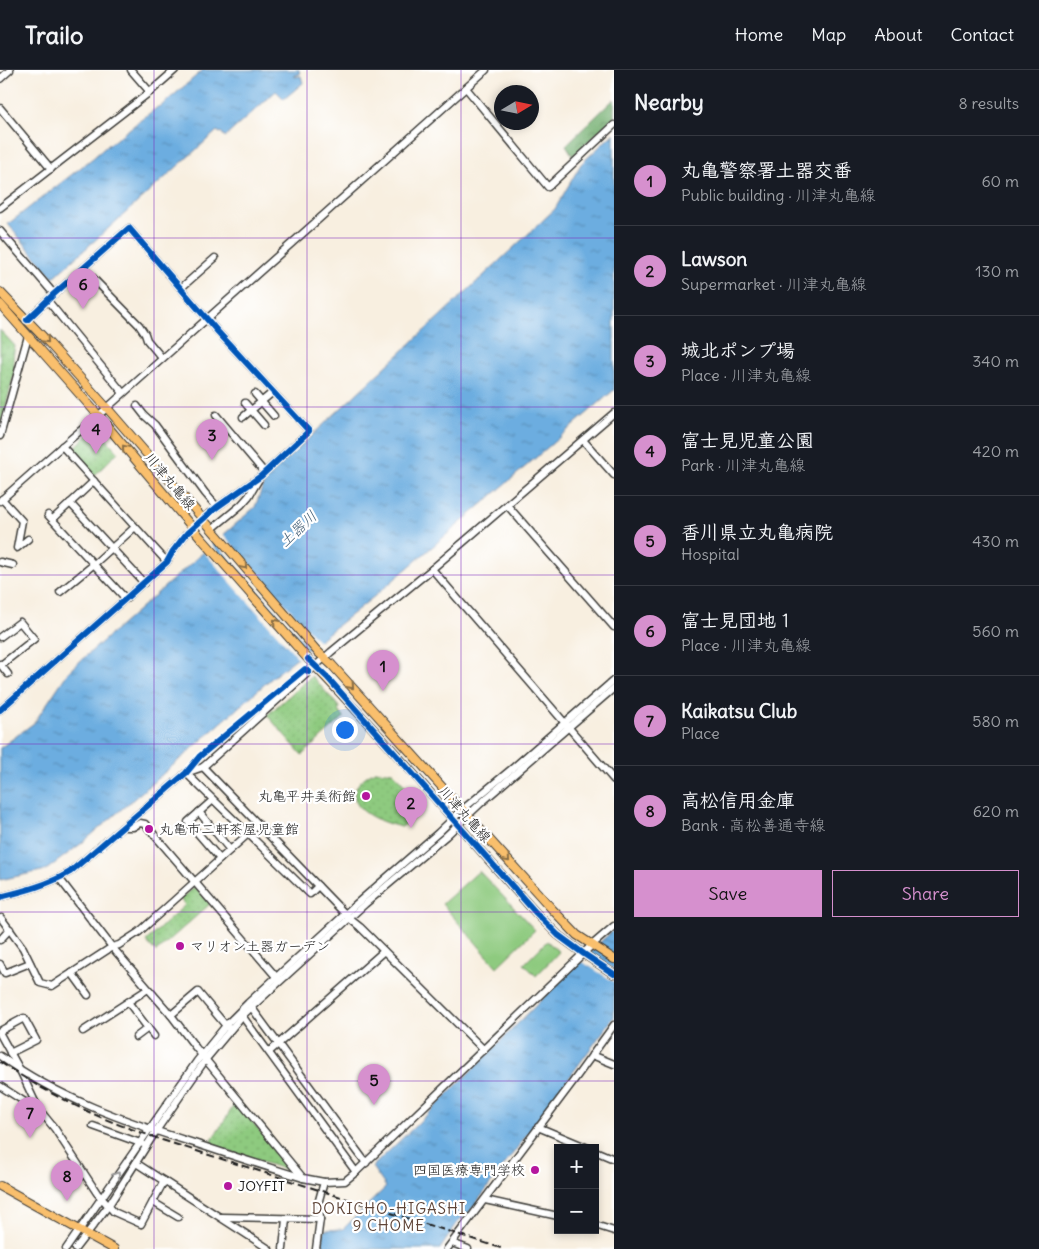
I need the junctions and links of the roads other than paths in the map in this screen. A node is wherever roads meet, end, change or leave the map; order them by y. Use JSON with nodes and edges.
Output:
{"nodes":[{"id":1,"x":10,"y":70,"type":"edge"},
{"id":2,"x":131,"y":70,"type":"edge"},
{"id":3,"x":175,"y":70,"type":"edge"},
{"id":4,"x":486,"y":70,"type":"edge"},
{"id":5,"x":0,"y":79,"type":"edge"},
{"id":6,"x":466,"y":88,"type":"junction"},
{"id":7,"x":150,"y":92,"type":"junction"},
{"id":8,"x":0,"y":108,"type":"edge"},
{"id":9,"x":614,"y":125,"type":"edge"},
{"id":10,"x":51,"y":169,"type":"junction"},
{"id":11,"x":0,"y":208,"type":"edge"},
{"id":12,"x":0,"y":231,"type":"edge"},
{"id":13,"x":214,"y":258,"type":"dead end"},
{"id":14,"x":84,"y":269,"type":"junction"},
{"id":15,"x":181,"y":288,"type":"junction"},
{"id":16,"x":0,"y":292,"type":"edge"},
{"id":17,"x":54,"y":294,"type":"junction"},
{"id":18,"x":48,"y":301,"type":"junction"},
{"id":19,"x":0,"y":304,"type":"edge"},
{"id":20,"x":207,"y":318,"type":"junction"},
{"id":21,"x":27,"y":320,"type":"junction"},
{"id":22,"x":28,"y":336,"type":"junction"},
{"id":23,"x":162,"y":358,"type":"junction"},
{"id":24,"x":273,"y":392,"type":"junction"},
{"id":25,"x":123,"y":393,"type":"junction"},
{"id":26,"x":255,"y":394,"type":"dead end"},
{"id":27,"x":262,"y":402,"type":"junction"},
{"id":28,"x":245,"y":403,"type":"dead end"},
{"id":29,"x":137,"y":406,"type":"dead end"},
{"id":30,"x":107,"y":408,"type":"junction"},
{"id":31,"x":252,"y":410,"type":"junction"},
{"id":32,"x":614,"y":413,"type":"edge"},
{"id":33,"x":98,"y":415,"type":"junction"},
{"id":34,"x":216,"y":415,"type":"dead end"},
{"id":35,"x":274,"y":416,"type":"dead end"},
{"id":36,"x":243,"y":417,"type":"dead end"},
{"id":37,"x":264,"y":425,"type":"dead end"},
{"id":38,"x":0,"y":436,"type":"edge"},
{"id":39,"x":583,"y":440,"type":"junction"},
{"id":40,"x":62,"y":446,"type":"junction"},
{"id":41,"x":262,"y":474,"type":"junction"},
{"id":42,"x":614,"y":475,"type":"edge"},
{"id":43,"x":94,"y":481,"type":"junction"},
{"id":44,"x":1,"y":500,"type":"edge"},
{"id":45,"x":70,"y":503,"type":"junction"},
{"id":46,"x":507,"y":504,"type":"junction"},
{"id":47,"x":217,"y":507,"type":"junction"},
{"id":48,"x":208,"y":514,"type":"tunnel mouth"},
{"id":49,"x":135,"y":527,"type":"junction"},
{"id":50,"x":212,"y":529,"type":"junction"},
{"id":51,"x":187,"y":533,"type":"tunnel mouth"},
{"id":52,"x":28,"y":539,"type":"dead end"},
{"id":53,"x":112,"y":548,"type":"junction"},
{"id":54,"x":0,"y":562,"type":"edge"},
{"id":55,"x":167,"y":562,"type":"junction"},
{"id":56,"x":13,"y":564,"type":"dead end"},
{"id":57,"x":94,"y":564,"type":"junction"},
{"id":58,"x":432,"y":569,"type":"junction"},
{"id":59,"x":144,"y":583,"type":"junction"},
{"id":60,"x":60,"y":592,"type":"dead end"},
{"id":61,"x":126,"y":599,"type":"junction"},
{"id":62,"x":614,"y":627,"type":"edge"},
{"id":63,"x":0,"y":636,"type":"edge"},
{"id":64,"x":324,"y":658,"type":"junction"},
{"id":65,"x":1,"y":664,"type":"edge"},
{"id":66,"x":316,"y":666,"type":"junction"},
{"id":67,"x":8,"y":674,"type":"dead end"},
{"id":68,"x":614,"y":680,"type":"edge"},
{"id":69,"x":614,"y":688,"type":"edge"},
{"id":70,"x":0,"y":710,"type":"edge"},
{"id":71,"x":567,"y":725,"type":"junction"},
{"id":72,"x":203,"y":767,"type":"junction"},
{"id":73,"x":186,"y":773,"type":"junction"},
{"id":74,"x":614,"y":780,"type":"edge"},
{"id":75,"x":213,"y":800,"type":"junction"},
{"id":76,"x":199,"y":812,"type":"junction"},
{"id":77,"x":465,"y":813,"type":"junction"},
{"id":78,"x":455,"y":822,"type":"junction"},
{"id":79,"x":258,"y":824,"type":"junction"},
{"id":80,"x":123,"y":827,"type":"junction"},
{"id":81,"x":248,"y":834,"type":"junction"},
{"id":82,"x":279,"y":846,"type":"junction"},
{"id":83,"x":230,"y":850,"type":"junction"},
{"id":84,"x":270,"y":855,"type":"junction"},
{"id":85,"x":220,"y":859,"type":"junction"},
{"id":86,"x":59,"y":878,"type":"junction"},
{"id":87,"x":195,"y":881,"type":"junction"},
{"id":88,"x":318,"y":886,"type":"junction"},
{"id":89,"x":0,"y":896,"type":"edge"},
{"id":90,"x":348,"y":916,"type":"junction"},
{"id":91,"x":1,"y":918,"type":"edge"},
{"id":92,"x":614,"y":926,"type":"edge"},
{"id":93,"x":10,"y":929,"type":"junction"},
{"id":94,"x":0,"y":940,"type":"edge"},
{"id":95,"x":593,"y":946,"type":"junction"},
{"id":96,"x":112,"y":947,"type":"junction"},
{"id":97,"x":384,"y":951,"type":"junction"},
{"id":98,"x":585,"y":955,"type":"junction"},
{"id":99,"x":614,"y":959,"type":"edge"},
{"id":100,"x":30,"y":963,"type":"junction"},
{"id":101,"x":0,"y":964,"type":"edge"},
{"id":102,"x":72,"y":973,"type":"junction"},
{"id":103,"x":614,"y":974,"type":"edge"},
{"id":104,"x":278,"y":980,"type":"junction"},
{"id":105,"x":148,"y":989,"type":"junction"},
{"id":106,"x":88,"y":995,"type":"dead end"},
{"id":107,"x":128,"y":1002,"type":"junction"},
{"id":108,"x":250,"y":1005,"type":"junction"},
{"id":109,"x":240,"y":1014,"type":"junction"},
{"id":110,"x":171,"y":1015,"type":"junction"},
{"id":111,"x":614,"y":1024,"type":"edge"},
{"id":112,"x":148,"y":1028,"type":"junction"},
{"id":113,"x":227,"y":1028,"type":"junction"},
{"id":114,"x":84,"y":1031,"type":"dead end"},
{"id":115,"x":0,"y":1032,"type":"edge"},
{"id":116,"x":154,"y":1036,"type":"dead end"},
{"id":117,"x":136,"y":1037,"type":"dead end"},
{"id":118,"x":278,"y":1044,"type":"junction"},
{"id":119,"x":484,"y":1050,"type":"junction"},
{"id":120,"x":268,"y":1052,"type":"junction"},
{"id":121,"x":592,"y":1055,"type":"junction"},
{"id":122,"x":0,"y":1056,"type":"edge"},
{"id":123,"x":204,"y":1056,"type":"junction"},
{"id":124,"x":10,"y":1057,"type":"junction"},
{"id":125,"x":614,"y":1064,"type":"edge"},
{"id":126,"x":20,"y":1070,"type":"junction"},
{"id":127,"x":0,"y":1086,"type":"edge"},
{"id":128,"x":319,"y":1100,"type":"junction"},
{"id":129,"x":36,"y":1108,"type":"junction"},
{"id":130,"x":310,"y":1108,"type":"junction"},
{"id":131,"x":92,"y":1126,"type":"dead end"},
{"id":132,"x":538,"y":1127,"type":"junction"},
{"id":133,"x":153,"y":1130,"type":"junction"},
{"id":134,"x":140,"y":1143,"type":"junction"},
{"id":135,"x":578,"y":1144,"type":"edge"},
{"id":136,"x":147,"y":1145,"type":"junction"},
{"id":137,"x":599,"y":1153,"type":"edge"},
{"id":138,"x":614,"y":1159,"type":"edge"},
{"id":139,"x":136,"y":1163,"type":"junction"},
{"id":140,"x":366,"y":1164,"type":"junction"},
{"id":141,"x":356,"y":1172,"type":"junction"},
{"id":142,"x":303,"y":1178,"type":"junction"},
{"id":143,"x":164,"y":1181,"type":"junction"},
{"id":144,"x":324,"y":1182,"type":"junction"},
{"id":145,"x":0,"y":1186,"type":"edge"},
{"id":146,"x":102,"y":1198,"type":"junction"},
{"id":147,"x":484,"y":1200,"type":"junction"},
{"id":148,"x":153,"y":1202,"type":"junction"},
{"id":149,"x":108,"y":1205,"type":"junction"},
{"id":150,"x":554,"y":1215,"type":"edge"},
{"id":151,"x":178,"y":1217,"type":"dead end"},
{"id":152,"x":220,"y":1217,"type":"junction"},
{"id":153,"x":286,"y":1219,"type":"junction"},
{"id":154,"x":320,"y":1219,"type":"junction"},
{"id":155,"x":599,"y":1226,"type":"edge"},
{"id":156,"x":80,"y":1230,"type":"junction"},
{"id":157,"x":614,"y":1231,"type":"edge"},
{"id":158,"x":88,"y":1234,"type":"junction"},
{"id":159,"x":452,"y":1243,"type":"junction"},
{"id":160,"x":66,"y":1249,"type":"edge"},
{"id":161,"x":75,"y":1249,"type":"edge"},
{"id":162,"x":114,"y":1249,"type":"edge"},
{"id":163,"x":269,"y":1249,"type":"edge"},
{"id":164,"x":283,"y":1249,"type":"edge"},
{"id":165,"x":316,"y":1249,"type":"edge"},
{"id":166,"x":447,"y":1249,"type":"edge"},
{"id":167,"x":468,"y":1249,"type":"edge"}],
"edges":[{"from":1,"to":5,"type":"street"},
{"from":2,"to":7,"type":"street"},
{"from":3,"to":7,"type":"street"},
{"from":4,"to":6,"type":"street"},
{"from":6,"to":9,"type":"street"},
{"from":6,"to":20,"type":"street"},
{"from":7,"to":10,"type":"street"},
{"from":8,"to":10,"type":"street"},
{"from":10,"to":11,"type":"street"},
{"from":12,"to":17,"type":"street"},
{"from":13,"to":15,"type":"street"},
{"from":14,"to":15,"type":"street"},
{"from":14,"to":17,"type":"street"},
{"from":14,"to":23,"type":"street"},
{"from":15,"to":20,"type":"street"},
{"from":16,"to":21,"type":"main road","name":"川津丸亀線"},
{"from":17,"to":18,"type":"street"},
{"from":18,"to":21,"type":"street"},
{"from":18,"to":25,"type":"street"},
{"from":19,"to":22,"type":"main road","name":"川津丸亀線"},
{"from":20,"to":23,"type":"street"},
{"from":20,"to":24,"type":"street"},
{"from":21,"to":30,"type":"main road","name":"川津丸亀線","one_way":true},
{"from":22,"to":33,"type":"main road","name":"川津丸亀線"},
{"from":22,"to":38,"type":"street"},
{"from":23,"to":25,"type":"street"},
{"from":24,"to":27,"type":"street"},
{"from":24,"to":41,"type":"street"},
{"from":25,"to":30,"type":"street"},
{"from":26,"to":27,"type":"street"},
{"from":27,"to":31,"type":"street"},
{"from":27,"to":35,"type":"street"},
{"from":28,"to":31,"type":"street"},
{"from":29,"to":47,"type":"street"},
{"from":30,"to":33,"type":"street"},
{"from":30,"to":50,"type":"main road","name":"川津丸亀線"},
{"from":31,"to":36,"type":"street"},
{"from":31,"to":37,"type":"street"},
{"from":32,"to":39,"type":"street"},
{"from":33,"to":40,"type":"street"},
{"from":66,"to":33,"type":"main road","name":"川津丸亀線","one_way":true},
{"from":34,"to":41,"type":"street"},
{"from":39,"to":42,"type":"street"},
{"from":39,"to":46,"type":"street"},
{"from":40,"to":43,"type":"street"},
{"from":40,"to":44,"type":"street"},
{"from":41,"to":47,"type":"street"},
{"from":41,"to":50,"type":"street"},
{"from":43,"to":45,"type":"street"},
{"from":43,"to":49,"type":"street"},
{"from":44,"to":52,"type":"street"},
{"from":45,"to":53,"type":"street"},
{"from":45,"to":57,"type":"street"},
{"from":46,"to":58,"type":"street"},
{"from":46,"to":62,"type":"street"},
{"from":47,"to":48,"type":"street"},
{"from":49,"to":53,"type":"street"},
{"from":49,"to":55,"type":"street"},
{"from":50,"to":64,"type":"main road","name":"川津丸亀線","one_way":true},
{"from":51,"to":55,"type":"street"},
{"from":53,"to":57,"type":"street"},
{"from":53,"to":59,"type":"street"},
{"from":54,"to":56,"type":"street"},
{"from":55,"to":59,"type":"street"},
{"from":57,"to":60,"type":"street"},
{"from":57,"to":61,"type":"street"},
{"from":58,"to":64,"type":"street"},
{"from":58,"to":71,"type":"street"},
{"from":59,"to":61,"type":"street"},
{"from":61,"to":70,"type":"street"},
{"from":63,"to":65,"type":"street"},
{"from":64,"to":66,"type":"street"},
{"from":64,"to":77,"type":"main road","name":"川津丸亀線","one_way":true},
{"from":65,"to":67,"type":"street"},
{"from":66,"to":72,"type":"street"},
{"from":66,"to":78,"type":"main road","name":"川津丸亀線"},
{"from":68,"to":71,"type":"street"},
{"from":69,"to":71,"type":"street"},
{"from":71,"to":74,"type":"street"},
{"from":71,"to":77,"type":"street"},
{"from":72,"to":73,"type":"street"},
{"from":72,"to":79,"type":"street"},
{"from":73,"to":75,"type":"street"},
{"from":73,"to":80,"type":"street"},
{"from":75,"to":76,"type":"street"},
{"from":75,"to":81,"type":"street"},
{"from":76,"to":83,"type":"street"},
{"from":76,"to":85,"type":"street"},
{"from":77,"to":78,"type":"street"},
{"from":77,"to":95,"type":"main road","name":"川津丸亀線","one_way":true},
{"from":78,"to":90,"type":"street"},
{"from":78,"to":98,"type":"main road","name":"川津丸亀線"},
{"from":79,"to":81,"type":"street"},
{"from":79,"to":82,"type":"street"},
{"from":80,"to":86,"type":"street"},
{"from":80,"to":87,"type":"street"},
{"from":81,"to":83,"type":"street"},
{"from":81,"to":84,"type":"street"},
{"from":82,"to":84,"type":"street"},
{"from":82,"to":88,"type":"street"},
{"from":83,"to":85,"type":"street"},
{"from":84,"to":88,"type":"street"},
{"from":85,"to":87,"type":"street"},
{"from":86,"to":89,"type":"street"},
{"from":86,"to":96,"type":"street"},
{"from":87,"to":96,"type":"street"},
{"from":87,"to":104,"type":"street"},
{"from":88,"to":90,"type":"street"},
{"from":90,"to":97,"type":"street"},
{"from":90,"to":104,"type":"street"},
{"from":91,"to":93,"type":"street"},
{"from":92,"to":95,"type":"street"},
{"from":93,"to":94,"type":"street"},
{"from":93,"to":100,"type":"street"},
{"from":95,"to":98,"type":"street"},
{"from":95,"to":99,"type":"main road","name":"川津丸亀線"},
{"from":96,"to":102,"type":"street"},
{"from":96,"to":105,"type":"street"},
{"from":97,"to":118,"type":"street"},
{"from":97,"to":119,"type":"street"},
{"from":98,"to":103,"type":"main road","name":"川津丸亀線"},
{"from":98,"to":119,"type":"street"},
{"from":100,"to":101,"type":"street"},
{"from":100,"to":102,"type":"street"},
{"from":102,"to":106,"type":"street"},
{"from":104,"to":108,"type":"street"},
{"from":105,"to":107,"type":"street"},
{"from":105,"to":110,"type":"street"},
{"from":107,"to":112,"type":"street"},
{"from":107,"to":114,"type":"street"},
{"from":108,"to":109,"type":"street"},
{"from":108,"to":118,"type":"street"},
{"from":109,"to":113,"type":"street"},
{"from":109,"to":120,"type":"street"},
{"from":110,"to":113,"type":"street"},
{"from":110,"to":123,"type":"street"},
{"from":111,"to":121,"type":"street"},
{"from":112,"to":116,"type":"street"},
{"from":112,"to":117,"type":"street"},
{"from":113,"to":123,"type":"street"},
{"from":115,"to":124,"type":"street"},
{"from":115,"to":124,"type":"street"},
{"from":118,"to":120,"type":"street"},
{"from":118,"to":128,"type":"street"},
{"from":119,"to":140,"type":"street"},
{"from":120,"to":130,"type":"street"},
{"from":121,"to":125,"type":"street"},
{"from":121,"to":132,"type":"street"},
{"from":122,"to":124,"type":"street"},
{"from":123,"to":133,"type":"street"},
{"from":123,"to":142,"type":"street"},
{"from":124,"to":126,"type":"street"},
{"from":126,"to":129,"type":"street"},
{"from":126,"to":133,"type":"street"},
{"from":127,"to":129,"type":"street"},
{"from":128,"to":130,"type":"street"},
{"from":128,"to":140,"type":"street"},
{"from":129,"to":146,"type":"street"},
{"from":130,"to":141,"type":"street"},
{"from":131,"to":134,"type":"street"},
{"from":132,"to":135,"type":"street"},
{"from":132,"to":147,"type":"street"},
{"from":133,"to":134,"type":"street"},
{"from":133,"to":136,"type":"street"},
{"from":133,"to":142,"type":"street"},
{"from":134,"to":136,"type":"street"},
{"from":146,"to":134,"type":"street","one_way":true},
{"from":136,"to":139,"type":"street"},
{"from":137,"to":138,"type":"street"},
{"from":139,"to":143,"type":"street"},
{"from":139,"to":149,"type":"street"},
{"from":140,"to":141,"type":"street"},
{"from":141,"to":144,"type":"street"},
{"from":142,"to":144,"type":"street"},
{"from":143,"to":148,"type":"street"},
{"from":143,"to":152,"type":"street"},
{"from":144,"to":154,"type":"street"},
{"from":145,"to":156,"type":"main road"},
{"from":146,"to":149,"type":"street"},
{"from":146,"to":156,"type":"street"},
{"from":147,"to":150,"type":"street"},
{"from":147,"to":159,"type":"street"},
{"from":148,"to":149,"type":"street"},
{"from":148,"to":151,"type":"street"},
{"from":149,"to":158,"type":"street"},
{"from":152,"to":153,"type":"street"},
{"from":152,"to":163,"type":"street"},
{"from":153,"to":154,"type":"street"},
{"from":153,"to":164,"type":"street"},
{"from":154,"to":165,"type":"street"},
{"from":155,"to":157,"type":"street"},
{"from":156,"to":158,"type":"main road"},
{"from":156,"to":160,"type":"street"},
{"from":158,"to":161,"type":"street"},
{"from":158,"to":162,"type":"main road"},
{"from":159,"to":166,"type":"street"},
{"from":159,"to":167,"type":"street"}]}
